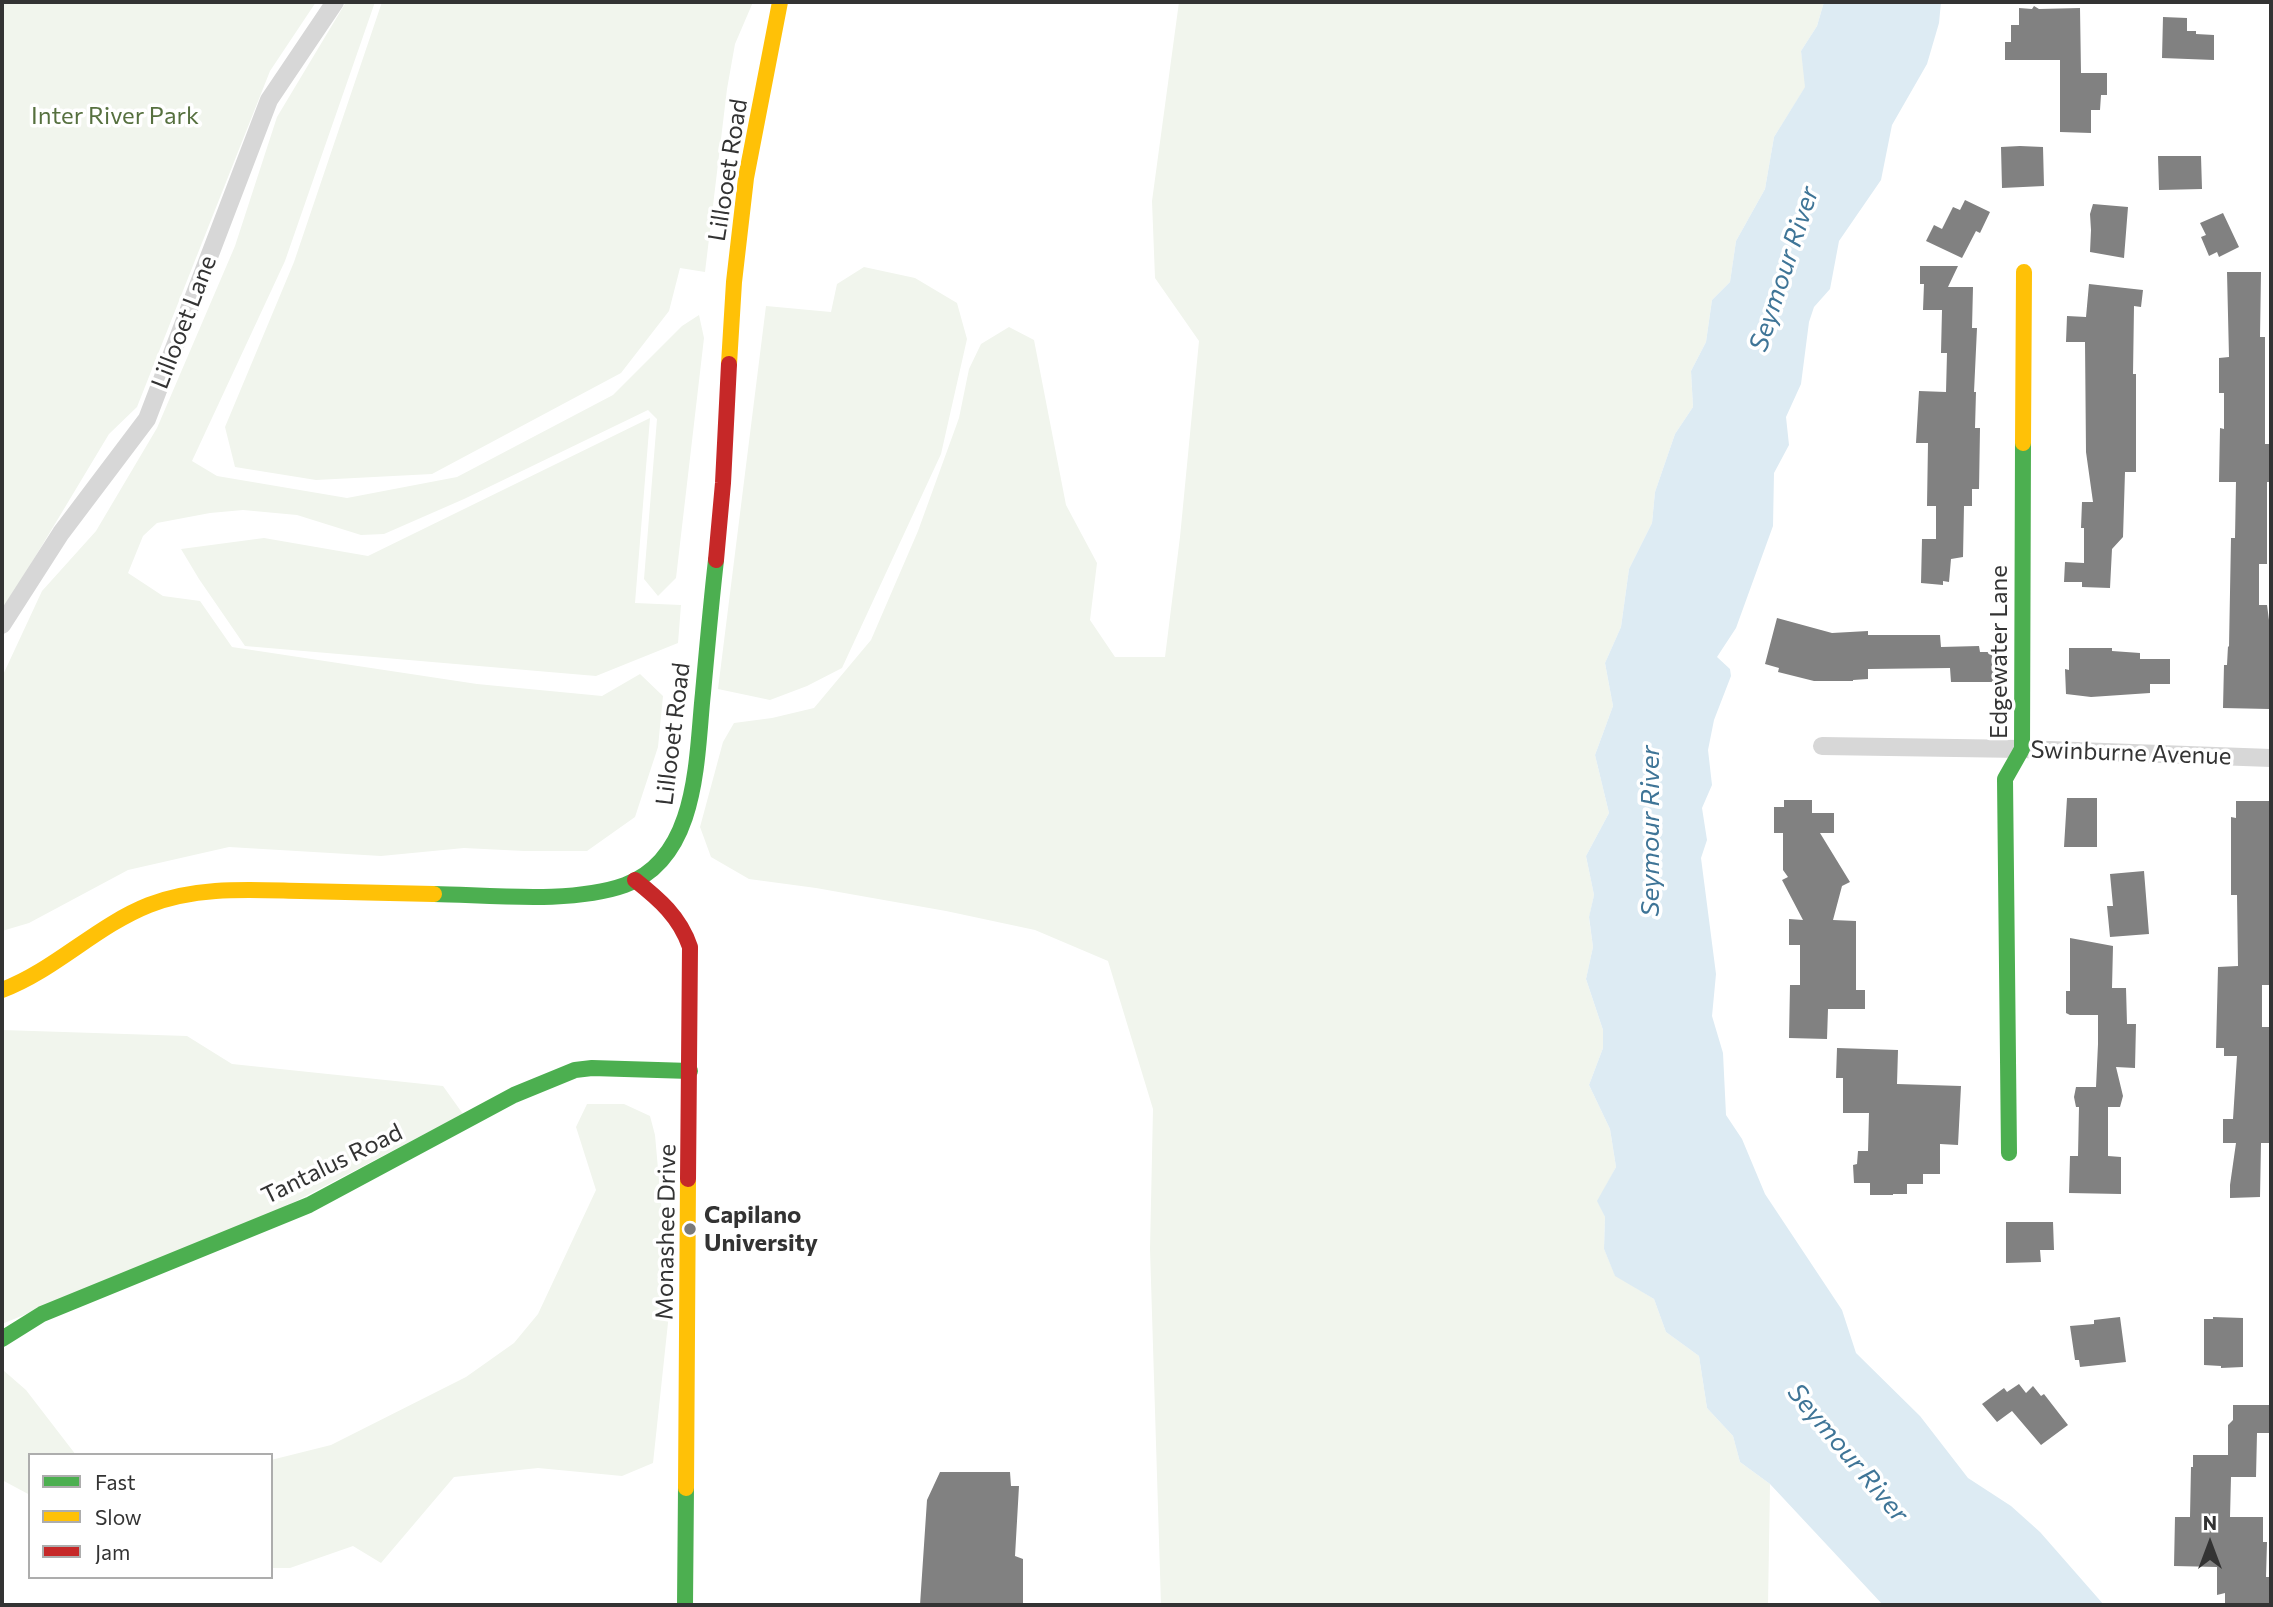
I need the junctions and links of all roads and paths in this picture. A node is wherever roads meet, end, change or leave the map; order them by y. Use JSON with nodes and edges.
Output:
{"nodes":[{"id":1,"x":335,"y":2,"type":"edge"},
{"id":2,"x":780,"y":2,"type":"edge"},
{"id":3,"x":2024,"y":272,"type":"dead end"},
{"id":4,"x":2,"y":625,"type":"edge"},
{"id":5,"x":1822,"y":746,"type":"dead end"},
{"id":6,"x":2022,"y":749,"type":"junction"},
{"id":7,"x":2271,"y":758,"type":"edge"},
{"id":8,"x":635,"y":880,"type":"junction"},
{"id":9,"x":2,"y":990,"type":"edge"},
{"id":10,"x":690,"y":1071,"type":"junction"},
{"id":11,"x":2009,"y":1153,"type":"dead end"},
{"id":12,"x":2,"y":1339,"type":"edge"},
{"id":13,"x":685,"y":1605,"type":"edge"}],
"edges":[{"from":1,"to":4,"type":"street","name":"Lillooet Lane"},
{"from":2,"to":8,"type":"street","name":"Lillooet Road"},
{"from":3,"to":6,"type":"street","name":"Edgewater Lane"},
{"from":5,"to":6,"type":"street","name":"Swinburne Avenue"},
{"from":6,"to":7,"type":"street","name":"Swinburne Avenue"},
{"from":6,"to":11,"type":"street","name":"Edgewater Lane"},
{"from":8,"to":9,"type":"street","name":"Lillooet Road"},
{"from":8,"to":10,"type":"street","name":"Monashee Drive"},
{"from":10,"to":12,"type":"street","name":"Tantalus Road"},
{"from":10,"to":13,"type":"street","name":"Monashee Drive"}]}
